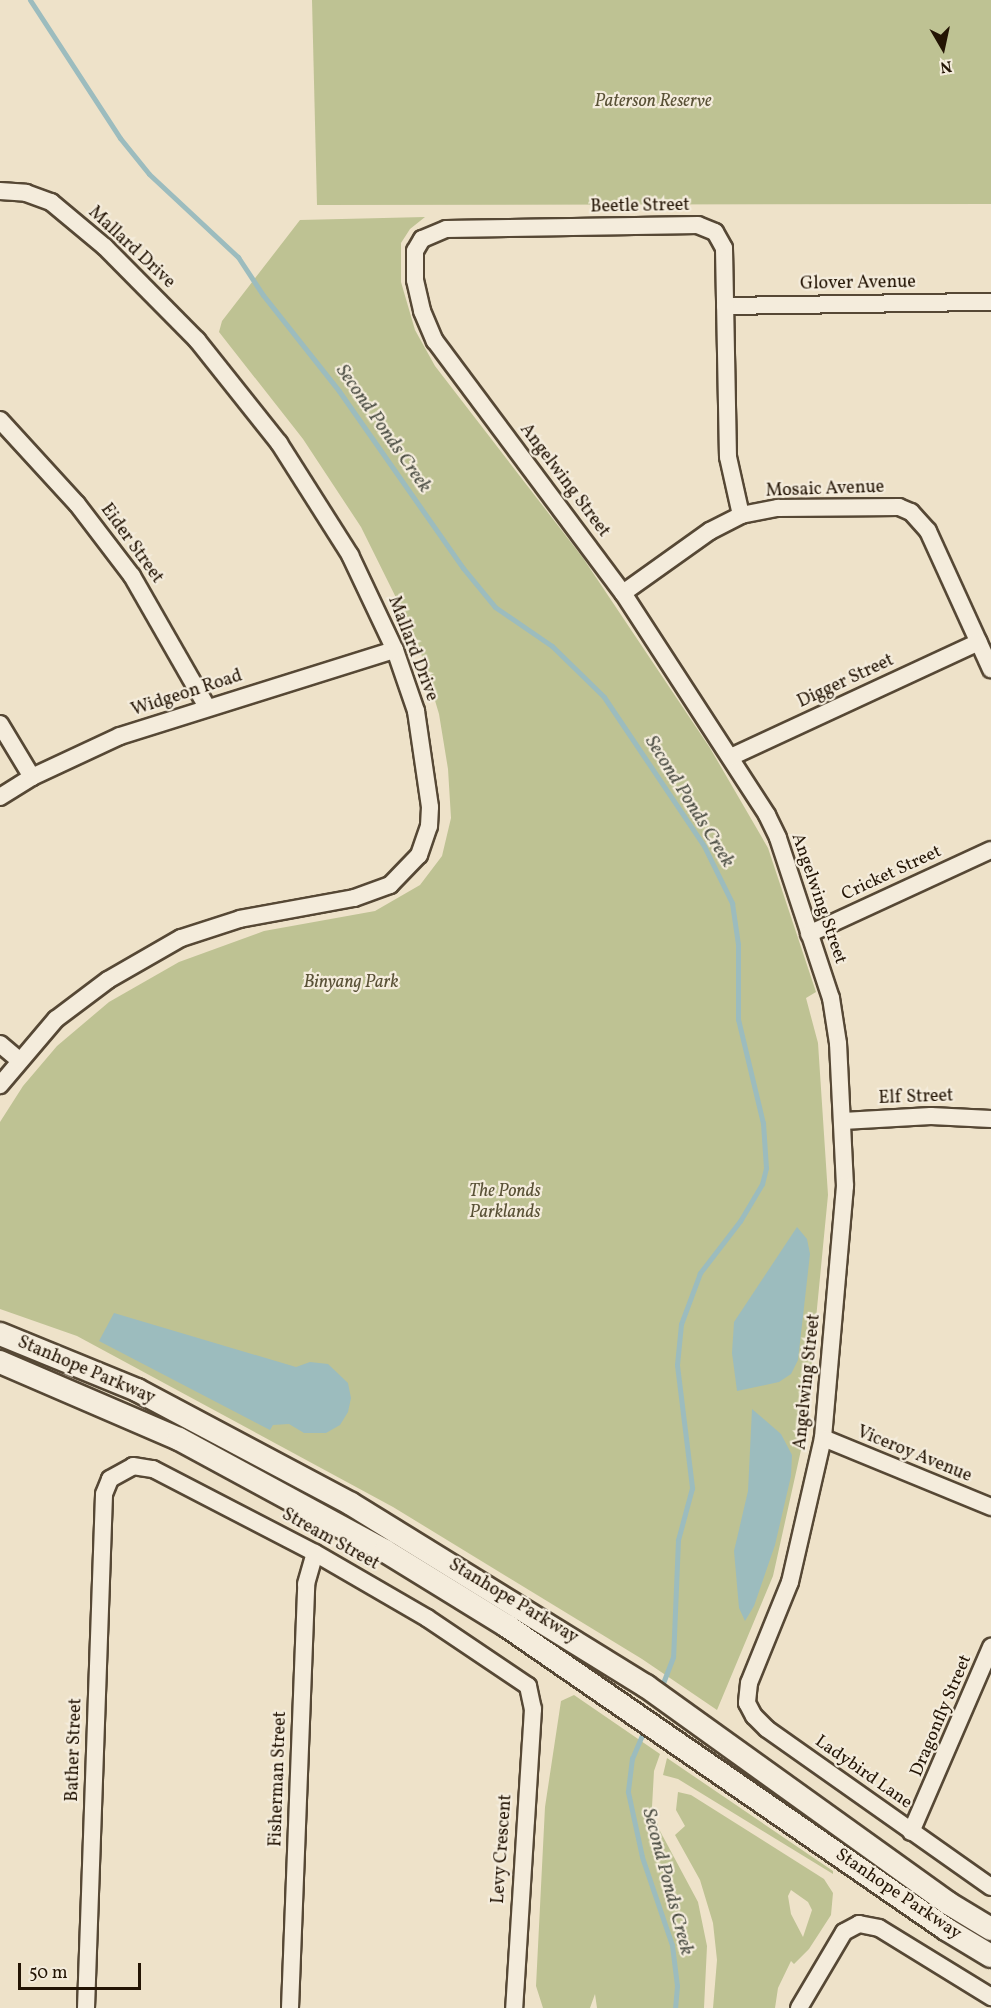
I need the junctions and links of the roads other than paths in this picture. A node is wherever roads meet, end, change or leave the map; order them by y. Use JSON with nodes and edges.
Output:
{"nodes":[{"id":1,"x":0,"y":191,"type":"edge"},
{"id":2,"x":422,"y":238,"type":"joint"},
{"id":3,"x":991,"y":302,"type":"edge"},
{"id":4,"x":725,"y":306,"type":"junction"},
{"id":5,"x":0,"y":420,"type":"edge"},
{"id":6,"x":741,"y":515,"type":"junction"},
{"id":7,"x":623,"y":593,"type":"junction"},
{"id":8,"x":979,"y":642,"type":"junction"},
{"id":9,"x":395,"y":650,"type":"junction"},
{"id":10,"x":991,"y":669,"type":"edge"},
{"id":11,"x":207,"y":707,"type":"junction"},
{"id":12,"x":0,"y":724,"type":"edge"},
{"id":13,"x":731,"y":757,"type":"junction"},
{"id":14,"x":32,"y":777,"type":"junction"},
{"id":15,"x":0,"y":797,"type":"edge"},
{"id":16,"x":991,"y":850,"type":"edge"},
{"id":17,"x":809,"y":934,"type":"junction"},
{"id":18,"x":0,"y":1044,"type":"edge"},
{"id":19,"x":19,"y":1060,"type":"junction"},
{"id":20,"x":0,"y":1085,"type":"edge"},
{"id":21,"x":991,"y":1119,"type":"edge"},
{"id":22,"x":843,"y":1121,"type":"junction"},
{"id":23,"x":0,"y":1334,"type":"edge"},
{"id":24,"x":0,"y":1362,"type":"edge"},
{"id":25,"x":823,"y":1438,"type":"junction"},
{"id":26,"x":104,"y":1494,"type":"joint"},
{"id":27,"x":991,"y":1507,"type":"edge"},
{"id":28,"x":315,"y":1553,"type":"junction"},
{"id":29,"x":991,"y":1647,"type":"edge"},
{"id":30,"x":754,"y":1671,"type":"joint"},
{"id":31,"x":531,"y":1694,"type":"joint"},
{"id":32,"x":911,"y":1832,"type":"junction"},
{"id":33,"x":991,"y":1887,"type":"edge"},
{"id":34,"x":991,"y":1929,"type":"edge"},
{"id":35,"x":991,"y":1956,"type":"edge"},
{"id":36,"x":991,"y":1997,"type":"edge"},
{"id":37,"x":86,"y":2008,"type":"edge"},
{"id":38,"x":290,"y":2008,"type":"edge"},
{"id":39,"x":514,"y":2008,"type":"edge"},
{"id":40,"x":799,"y":2008,"type":"edge"}],
"edges":[{"from":1,"to":9,"type":"street","name":"Mallard Drive"},
{"from":2,"to":4,"type":"street","name":"Beetle Street"},
{"from":2,"to":7,"type":"street","name":"Angelwing Street"},
{"from":3,"to":4,"type":"street","name":"Glover Avenue"},
{"from":4,"to":6,"type":"street","name":"Beetle Street"},
{"from":5,"to":11,"type":"street","name":"Eider Street"},
{"from":6,"to":7,"type":"street","name":"Mosaic Avenue"},
{"from":6,"to":8,"type":"street","name":"Mosaic Avenue"},
{"from":7,"to":13,"type":"street","name":"Angelwing Street"},
{"from":8,"to":10,"type":"street","name":"Mosaic Avenue"},
{"from":8,"to":13,"type":"street","name":"Digger Street"},
{"from":9,"to":11,"type":"street","name":"Widgeon Road"},
{"from":9,"to":19,"type":"street","name":"Mallard Drive"},
{"from":11,"to":14,"type":"street","name":"Widgeon Road"},
{"from":12,"to":14,"type":"street"},
{"from":13,"to":17,"type":"street","name":"Angelwing Street"},
{"from":14,"to":15,"type":"street","name":"Widgeon Road"},
{"from":16,"to":17,"type":"street","name":"Cricket Street"},
{"from":17,"to":22,"type":"street","name":"Angelwing Street"},
{"from":18,"to":19,"type":"street"},
{"from":19,"to":20,"type":"street","name":"Mallard Drive"},
{"from":21,"to":22,"type":"street","name":"Elf Street"},
{"from":22,"to":25,"type":"street","name":"Angelwing Street"},
{"from":23,"to":34,"type":"main road","name":"Stanhope Parkway"},
{"from":24,"to":35,"type":"main road","name":"Stanhope Parkway"},
{"from":25,"to":27,"type":"street","name":"Viceroy Avenue"},
{"from":25,"to":30,"type":"street","name":"Angelwing Street"},
{"from":26,"to":28,"type":"street","name":"Stream Street"},
{"from":26,"to":37,"type":"street","name":"Bather Street"},
{"from":28,"to":31,"type":"street","name":"Stream Street"},
{"from":28,"to":38,"type":"street","name":"Fisherman Street"},
{"from":29,"to":32,"type":"street","name":"Dragonfly Street"},
{"from":30,"to":32,"type":"street","name":"Ladybird Lane"},
{"from":31,"to":39,"type":"street","name":"Levy Crescent"},
{"from":32,"to":33,"type":"street","name":"Ladybird Lane"},
{"from":36,"to":40,"type":"street"}]}
